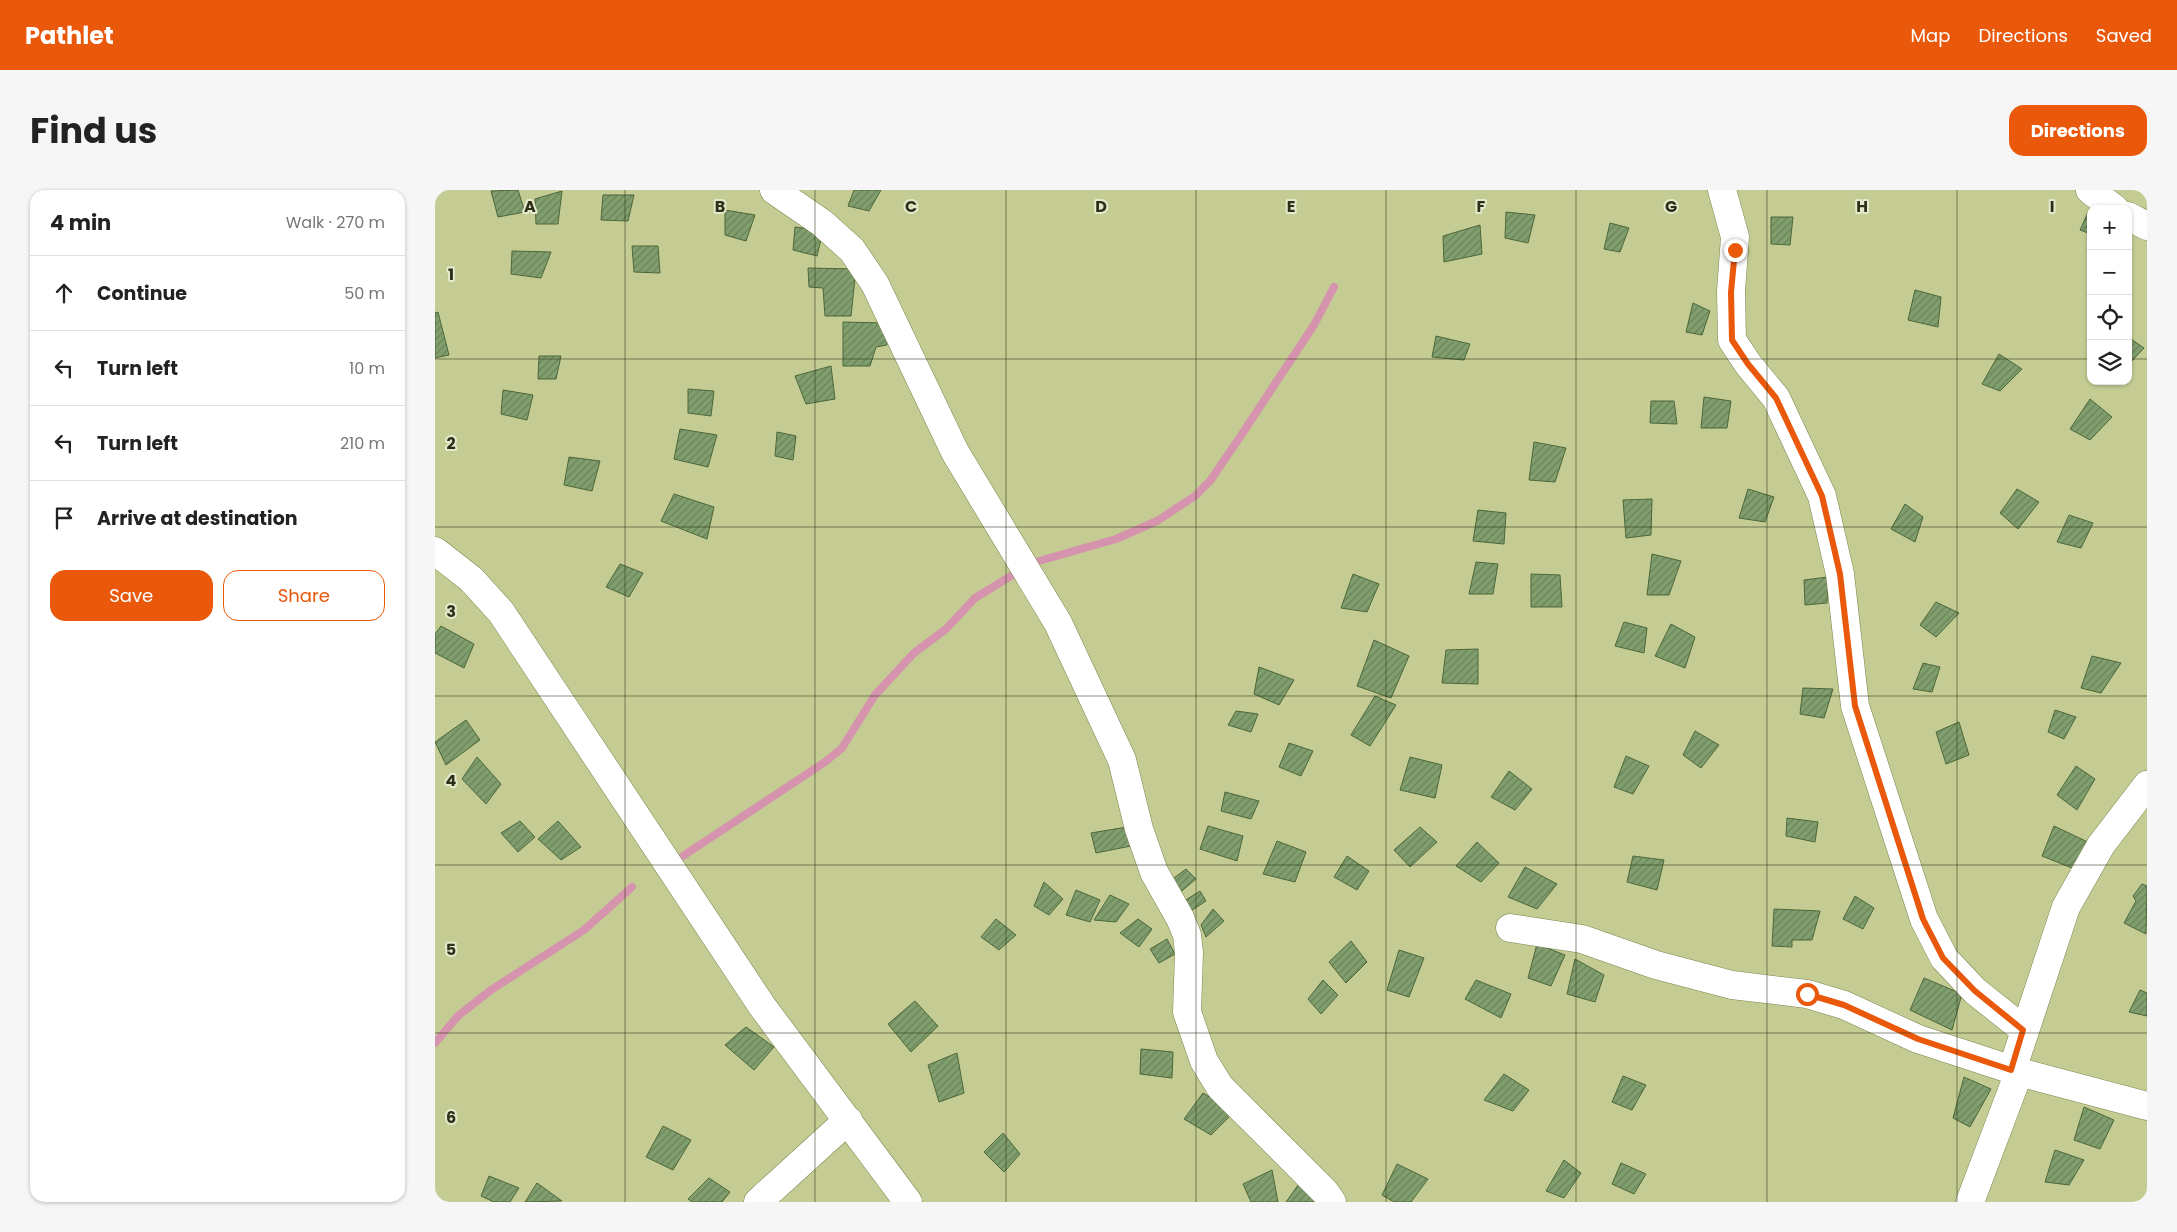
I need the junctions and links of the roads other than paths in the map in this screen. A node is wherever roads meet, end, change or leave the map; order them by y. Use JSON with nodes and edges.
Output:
{"nodes":[{"id":1,"x":774,"y":190,"type":"edge"},
{"id":2,"x":1722,"y":190,"type":"edge"},
{"id":3,"x":2090,"y":190,"type":"edge"},
{"id":4,"x":2134,"y":216,"type":"edge"},
{"id":5,"x":435,"y":551,"type":"edge"},
{"id":6,"x":2147,"y":785,"type":"edge"},
{"id":7,"x":1510,"y":928,"type":"dead end"},
{"id":8,"x":2023,"y":1030,"type":"junction"},
{"id":9,"x":2015,"y":1071,"type":"junction"},
{"id":10,"x":2147,"y":1106,"type":"edge"},
{"id":11,"x":848,"y":1120,"type":"junction"},
{"id":12,"x":758,"y":1202,"type":"edge"},
{"id":13,"x":908,"y":1202,"type":"edge"},
{"id":14,"x":1332,"y":1202,"type":"edge"},
{"id":15,"x":1971,"y":1202,"type":"edge"}],
"edges":[{"from":1,"to":14,"type":"street"},
{"from":2,"to":8,"type":"street"},
{"from":3,"to":4,"type":"street"},
{"from":5,"to":11,"type":"street"},
{"from":6,"to":8,"type":"street"},
{"from":7,"to":9,"type":"street"},
{"from":8,"to":9,"type":"street"},
{"from":9,"to":10,"type":"street"},
{"from":9,"to":15,"type":"street"},
{"from":11,"to":12,"type":"street"},
{"from":11,"to":13,"type":"street"}]}
